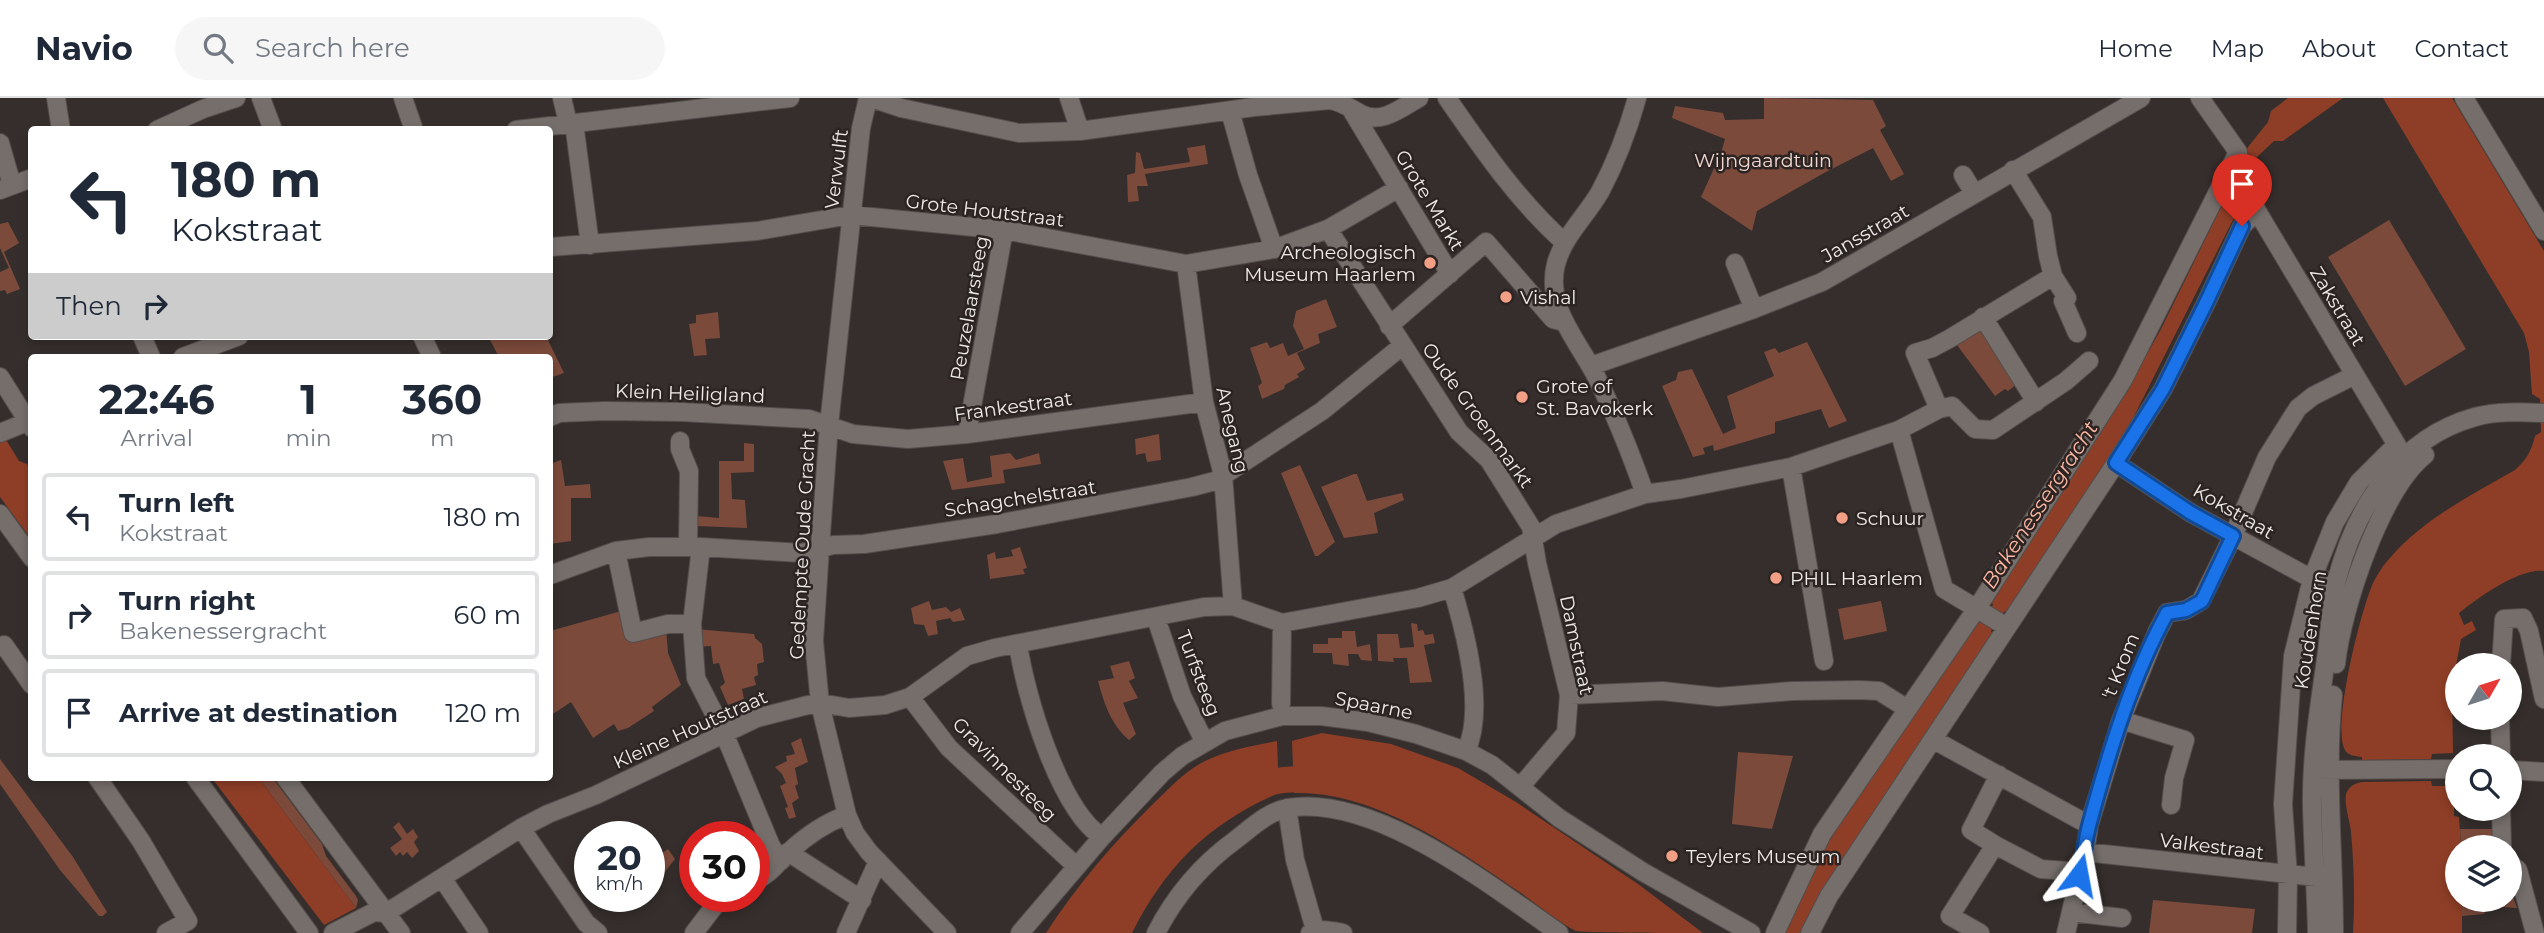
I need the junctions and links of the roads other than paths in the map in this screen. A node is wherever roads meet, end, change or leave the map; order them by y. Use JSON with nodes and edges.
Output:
{"nodes":[{"id":1,"x":56,"y":98,"type":"edge"},
{"id":2,"x":236,"y":98,"type":"edge"},
{"id":3,"x":261,"y":98,"type":"edge"},
{"id":4,"x":403,"y":98,"type":"edge"},
{"id":5,"x":562,"y":98,"type":"edge"},
{"id":6,"x":789,"y":98,"type":"edge"},
{"id":7,"x":1069,"y":98,"type":"edge"},
{"id":8,"x":1419,"y":98,"type":"edge"},
{"id":9,"x":1447,"y":98,"type":"edge"},
{"id":10,"x":1637,"y":98,"type":"edge"},
{"id":11,"x":2141,"y":98,"type":"edge"},
{"id":12,"x":2200,"y":98,"type":"edge"},
{"id":13,"x":2464,"y":98,"type":"edge"},
{"id":14,"x":875,"y":100,"type":"edge"},
{"id":15,"x":1252,"y":102,"type":"edge"},
{"id":16,"x":201,"y":104,"type":"edge"},
{"id":17,"x":1351,"y":109,"type":"junction"},
{"id":18,"x":1230,"y":111,"type":"junction"},
{"id":19,"x":571,"y":123,"type":"junction"},
{"id":20,"x":60,"y":126,"type":"edge"},
{"id":21,"x":165,"y":126,"type":"edge"},
{"id":22,"x":272,"y":126,"type":"edge"},
{"id":23,"x":413,"y":126,"type":"edge"},
{"id":24,"x":547,"y":126,"type":"edge"},
{"id":25,"x":1080,"y":131,"type":"junction"},
{"id":26,"x":0,"y":143,"type":"edge"},
{"id":27,"x":2239,"y":160,"type":"junction"},
{"id":28,"x":2013,"y":170,"type":"junction"},
{"id":29,"x":1963,"y":175,"type":"dead end"},
{"id":30,"x":28,"y":179,"type":"edge"},
{"id":31,"x":6,"y":187,"type":"edge"},
{"id":32,"x":1399,"y":188,"type":"junction"},
{"id":33,"x":1974,"y":193,"type":"junction"},
{"id":34,"x":2257,"y":211,"type":"junction"},
{"id":35,"x":852,"y":215,"type":"junction"},
{"id":36,"x":1328,"y":229,"type":"junction"},
{"id":37,"x":1004,"y":230,"type":"junction"},
{"id":38,"x":2544,"y":232,"type":"edge"},
{"id":39,"x":1565,"y":243,"type":"junction"},
{"id":40,"x":590,"y":245,"type":"junction"},
{"id":41,"x":848,"y":245,"type":"joint"},
{"id":42,"x":553,"y":247,"type":"edge"},
{"id":43,"x":1274,"y":249,"type":"junction"},
{"id":44,"x":1735,"y":263,"type":"dead end"},
{"id":45,"x":1186,"y":264,"type":"junction"},
{"id":46,"x":1450,"y":274,"type":"junction"},
{"id":47,"x":2053,"y":276,"type":"junction"},
{"id":48,"x":1754,"y":309,"type":"junction"},
{"id":49,"x":1983,"y":317,"type":"junction"},
{"id":50,"x":1564,"y":322,"type":"junction"},
{"id":51,"x":1389,"y":326,"type":"junction"},
{"id":52,"x":2077,"y":334,"type":"dead end"},
{"id":53,"x":222,"y":340,"type":"edge"},
{"id":54,"x":1402,"y":346,"type":"junction"},
{"id":55,"x":191,"y":348,"type":"edge"},
{"id":56,"x":2089,"y":361,"type":"dead end"},
{"id":57,"x":1591,"y":366,"type":"junction"},
{"id":58,"x":2355,"y":374,"type":"junction"},
{"id":59,"x":0,"y":377,"type":"edge"},
{"id":60,"x":1204,"y":402,"type":"junction"},
{"id":61,"x":2036,"y":402,"type":"junction"},
{"id":62,"x":1937,"y":407,"type":"junction"},
{"id":63,"x":553,"y":416,"type":"edge"},
{"id":64,"x":2542,"y":417,"type":"edge"},
{"id":65,"x":28,"y":423,"type":"edge"},
{"id":66,"x":28,"y":425,"type":"edge"},
{"id":67,"x":829,"y":425,"type":"junction"},
{"id":68,"x":1899,"y":430,"type":"junction"},
{"id":69,"x":1,"y":433,"type":"edge"},
{"id":70,"x":967,"y":434,"type":"junction"},
{"id":71,"x":680,"y":440,"type":"dead end"},
{"id":72,"x":2404,"y":456,"type":"junction"},
{"id":73,"x":2116,"y":463,"type":"junction"},
{"id":74,"x":1791,"y":467,"type":"junction"},
{"id":75,"x":1223,"y":475,"type":"junction"},
{"id":76,"x":1645,"y":494,"type":"junction"},
{"id":77,"x":0,"y":514,"type":"edge"},
{"id":78,"x":2233,"y":536,"type":"junction"},
{"id":79,"x":1534,"y":539,"type":"junction"},
{"id":80,"x":695,"y":547,"type":"junction"},
{"id":81,"x":820,"y":548,"type":"junction"},
{"id":82,"x":616,"y":551,"type":"junction"},
{"id":83,"x":28,"y":552,"type":"edge"},
{"id":84,"x":553,"y":574,"type":"edge"},
{"id":85,"x":2312,"y":579,"type":"junction"},
{"id":86,"x":2356,"y":579,"type":"junction"},
{"id":87,"x":2336,"y":580,"type":"junction"},
{"id":88,"x":1452,"y":587,"type":"junction"},
{"id":89,"x":1233,"y":606,"type":"junction"},
{"id":90,"x":1156,"y":618,"type":"junction"},
{"id":91,"x":1992,"y":618,"type":"junction"},
{"id":92,"x":1282,"y":623,"type":"junction"},
{"id":93,"x":692,"y":624,"type":"junction"},
{"id":94,"x":1018,"y":644,"type":"junction"},
{"id":95,"x":2,"y":646,"type":"edge"},
{"id":96,"x":2501,"y":653,"type":"edge"},
{"id":97,"x":1824,"y":661,"type":"dead end"},
{"id":98,"x":28,"y":680,"type":"edge"},
{"id":99,"x":1569,"y":695,"type":"junction"},
{"id":100,"x":910,"y":696,"type":"junction"},
{"id":101,"x":2544,"y":699,"type":"edge"},
{"id":102,"x":820,"y":704,"type":"junction"},
{"id":103,"x":1281,"y":704,"type":"dead end"},
{"id":104,"x":1906,"y":708,"type":"junction"},
{"id":105,"x":2122,"y":720,"type":"junction"},
{"id":106,"x":724,"y":733,"type":"junction"},
{"id":107,"x":1934,"y":740,"type":"junction"},
{"id":108,"x":1204,"y":741,"type":"junction"},
{"id":109,"x":1465,"y":751,"type":"junction"},
{"id":110,"x":2321,"y":770,"type":"junction"},
{"id":111,"x":2445,"y":770,"type":"edge"},
{"id":112,"x":2522,"y":771,"type":"edge"},
{"id":113,"x":2544,"y":772,"type":"edge"},
{"id":114,"x":1999,"y":775,"type":"junction"},
{"id":115,"x":100,"y":781,"type":"edge"},
{"id":116,"x":198,"y":781,"type":"edge"},
{"id":117,"x":288,"y":781,"type":"edge"},
{"id":118,"x":1521,"y":786,"type":"junction"},
{"id":119,"x":2171,"y":805,"type":"dead end"},
{"id":120,"x":1287,"y":808,"type":"junction"},
{"id":121,"x":847,"y":815,"type":"junction"},
{"id":122,"x":2089,"y":825,"type":"junction"},
{"id":123,"x":521,"y":828,"type":"junction"},
{"id":124,"x":1102,"y":837,"type":"junction"},
{"id":125,"x":1994,"y":845,"type":"junction"},
{"id":126,"x":2085,"y":852,"type":"junction"},
{"id":127,"x":784,"y":857,"type":"junction"},
{"id":128,"x":878,"y":861,"type":"junction"},
{"id":129,"x":1076,"y":866,"type":"junction"},
{"id":130,"x":770,"y":871,"type":"edge"},
{"id":131,"x":2080,"y":872,"type":"junction"},
{"id":132,"x":2288,"y":876,"type":"junction"},
{"id":133,"x":442,"y":878,"type":"junction"},
{"id":134,"x":2325,"y":878,"type":"junction"},
{"id":135,"x":2522,"y":885,"type":"edge"},
{"id":136,"x":862,"y":900,"type":"junction"},
{"id":137,"x":710,"y":912,"type":"edge"},
{"id":138,"x":2071,"y":912,"type":"junction"},
{"id":139,"x":386,"y":913,"type":"junction"},
{"id":140,"x":2122,"y":918,"type":"dead end"},
{"id":141,"x":588,"y":930,"type":"edge"},
{"id":142,"x":1314,"y":932,"type":"edge"},
{"id":143,"x":166,"y":933,"type":"edge"},
{"id":144,"x":309,"y":933,"type":"edge"},
{"id":145,"x":333,"y":933,"type":"edge"},
{"id":146,"x":401,"y":933,"type":"edge"},
{"id":147,"x":479,"y":933,"type":"edge"},
{"id":148,"x":694,"y":933,"type":"edge"},
{"id":149,"x":846,"y":933,"type":"edge"},
{"id":150,"x":947,"y":933,"type":"edge"},
{"id":151,"x":1020,"y":933,"type":"edge"},
{"id":152,"x":1156,"y":933,"type":"edge"},
{"id":153,"x":1343,"y":933,"type":"edge"},
{"id":154,"x":1559,"y":933,"type":"edge"},
{"id":155,"x":1751,"y":933,"type":"edge"},
{"id":156,"x":1775,"y":933,"type":"edge"},
{"id":157,"x":1810,"y":933,"type":"edge"},
{"id":158,"x":1980,"y":933,"type":"edge"},
{"id":159,"x":2066,"y":933,"type":"edge"},
{"id":160,"x":2287,"y":933,"type":"edge"},
{"id":161,"x":2316,"y":933,"type":"edge"},
{"id":162,"x":2334,"y":933,"type":"edge"},
{"id":163,"x":2535,"y":933,"type":"edge"}],
"edges":[{"from":1,"to":20,"type":"street"},
{"from":2,"to":16,"type":"street"},
{"from":3,"to":22,"type":"street"},
{"from":4,"to":23,"type":"street"},
{"from":5,"to":19,"type":"street"},
{"from":6,"to":19,"type":"street"},
{"from":7,"to":25,"type":"street"},
{"from":8,"to":17,"type":"street"},
{"from":9,"to":39,"type":"street"},
{"from":10,"to":39,"type":"street","name":"Grote Markt"},
{"from":11,"to":28,"type":"street","name":"Jansstraat"},
{"from":12,"to":27,"type":"street","name":"Zakstraat"},
{"from":13,"to":38,"type":"street"},
{"from":14,"to":25,"type":"street"},
{"from":14,"to":35,"type":"street","name":"Verwulft"},
{"from":15,"to":17,"type":"street"},
{"from":15,"to":18,"type":"street"},
{"from":16,"to":21,"type":"street"},
{"from":17,"to":32,"type":"street","name":"Grote Markt"},
{"from":18,"to":25,"type":"street"},
{"from":18,"to":43,"type":"street"},
{"from":19,"to":24,"type":"street"},
{"from":19,"to":40,"type":"street"},
{"from":26,"to":31,"type":"street"},
{"from":27,"to":34,"type":"street","name":"Zakstraat"},
{"from":27,"to":91,"type":"street"},
{"from":28,"to":33,"type":"street","name":"Jansstraat"},
{"from":28,"to":47,"type":"street"},
{"from":29,"to":33,"type":"street"},
{"from":30,"to":31,"type":"street"},
{"from":32,"to":36,"type":"street","name":"Grote Houtstraat"},
{"from":32,"to":46,"type":"street","name":"Grote Markt"},
{"from":33,"to":48,"type":"street","name":"Jansstraat"},
{"from":34,"to":58,"type":"street","name":"Zakstraat"},
{"from":34,"to":73,"type":"street"},
{"from":35,"to":37,"type":"street","name":"Grote Houtstraat"},
{"from":35,"to":40,"type":"street","name":"Grote Houtstraat"},
{"from":35,"to":41,"type":"street","name":"Verwulft"},
{"from":36,"to":43,"type":"street","name":"Grote Houtstraat"},
{"from":36,"to":51,"type":"street","name":"Oude Groenmarkt"},
{"from":37,"to":45,"type":"street","name":"Grote Houtstraat"},
{"from":37,"to":70,"type":"street","name":"Peuzelaarsteeg"},
{"from":39,"to":50,"type":"street","name":"Grote Markt"},
{"from":40,"to":42,"type":"street","name":"Grote Houtstraat"},
{"from":41,"to":67,"type":"street","name":"Gedempte Oude Gracht"},
{"from":43,"to":45,"type":"street","name":"Grote Houtstraat"},
{"from":44,"to":48,"type":"street"},
{"from":45,"to":60,"type":"street","name":"Anegang"},
{"from":46,"to":50,"type":"street","name":"Grote Markt"},
{"from":46,"to":51,"type":"street"},
{"from":47,"to":49,"type":"street"},
{"from":47,"to":52,"type":"street"},
{"from":48,"to":57,"type":"street","name":"Jansstraat"},
{"from":49,"to":61,"type":"street"},
{"from":49,"to":62,"type":"street"},
{"from":50,"to":57,"type":"street","name":"Grote Markt"},
{"from":51,"to":54,"type":"street","name":"Oude Groenmarkt"},
{"from":53,"to":55,"type":"street"},
{"from":54,"to":75,"type":"street","name":"Schagchelstraat"},
{"from":54,"to":79,"type":"street","name":"Oude Groenmarkt"},
{"from":56,"to":61,"type":"street"},
{"from":57,"to":76,"type":"street","name":"Grote Markt"},
{"from":58,"to":72,"type":"street","name":"Zakstraat"},
{"from":58,"to":78,"type":"street","name":"'t Krom"},
{"from":59,"to":65,"type":"street"},
{"from":60,"to":70,"type":"street","name":"Frankestraat"},
{"from":60,"to":75,"type":"street","name":"Anegang"},
{"from":61,"to":62,"type":"street"},
{"from":62,"to":68,"type":"street"},
{"from":63,"to":67,"type":"street","name":"Klein Heiligland"},
{"from":64,"to":72,"type":"street","name":"Koudenhorn"},
{"from":66,"to":69,"type":"street"},
{"from":67,"to":70,"type":"street","name":"Frankestraat"},
{"from":67,"to":81,"type":"street","name":"Gedempte Oude Gracht"},
{"from":68,"to":74,"type":"street"},
{"from":68,"to":91,"type":"street"},
{"from":71,"to":80,"type":"street"},
{"from":72,"to":85,"type":"street","name":"Koudenhorn"},
{"from":72,"to":86,"type":"street","name":"Koudenhorn"},
{"from":72,"to":87,"type":"street","name":"Koudenhorn"},
{"from":73,"to":78,"type":"street","name":"Kokstraat"},
{"from":73,"to":91,"type":"street"},
{"from":74,"to":76,"type":"street"},
{"from":74,"to":97,"type":"street"},
{"from":75,"to":81,"type":"street","name":"Schagchelstraat"},
{"from":75,"to":89,"type":"street","name":"Anegang"},
{"from":76,"to":79,"type":"street"},
{"from":77,"to":83,"type":"street"},
{"from":78,"to":85,"type":"street","name":"Kokstraat"},
{"from":78,"to":105,"type":"street","name":"'t Krom"},
{"from":79,"to":88,"type":"street"},
{"from":79,"to":99,"type":"street","name":"Damstraat"},
{"from":80,"to":81,"type":"street","name":"Schagchelstraat"},
{"from":80,"to":82,"type":"street","name":"Schagchelstraat"},
{"from":80,"to":93,"type":"street"},
{"from":81,"to":102,"type":"street","name":"Gedempte Oude Gracht"},
{"from":82,"to":84,"type":"street","name":"Schagchelstraat"},
{"from":82,"to":93,"type":"street"},
{"from":85,"to":87,"type":"street","name":"Kokstraat"},
{"from":85,"to":132,"type":"street","name":"Koudenhorn"},
{"from":86,"to":87,"type":"street","name":"Kokstraat"},
{"from":86,"to":110,"type":"street","name":"Koudenhorn"},
{"from":87,"to":110,"type":"street","name":"Koudenhorn"},
{"from":88,"to":92,"type":"street"},
{"from":88,"to":109,"type":"street"},
{"from":89,"to":90,"type":"street","name":"Kleine Houtstraat"},
{"from":89,"to":92,"type":"street"},
{"from":90,"to":94,"type":"street","name":"Kleine Houtstraat"},
{"from":90,"to":108,"type":"street","name":"Turfsteeg"},
{"from":91,"to":104,"type":"street"},
{"from":91,"to":107,"type":"street"},
{"from":92,"to":103,"type":"street"},
{"from":93,"to":106,"type":"street"},
{"from":94,"to":100,"type":"street","name":"Kleine Houtstraat"},
{"from":94,"to":124,"type":"street"},
{"from":95,"to":98,"type":"street"},
{"from":96,"to":101,"type":"street"},
{"from":99,"to":104,"type":"street"},
{"from":99,"to":118,"type":"street","name":"Damstraat"},
{"from":100,"to":102,"type":"street","name":"Kleine Houtstraat"},
{"from":100,"to":129,"type":"street","name":"Gravinnesteeg"},
{"from":102,"to":106,"type":"street","name":"Kleine Houtstraat"},
{"from":102,"to":121,"type":"street","name":"Gedempte Oude Gracht"},
{"from":104,"to":156,"type":"street"},
{"from":105,"to":119,"type":"street","name":"'t Krom"},
{"from":105,"to":122,"type":"street","name":"'t Krom"},
{"from":106,"to":123,"type":"street","name":"Kleine Houtstraat"},
{"from":106,"to":127,"type":"street"},
{"from":107,"to":114,"type":"street"},
{"from":107,"to":157,"type":"street"},
{"from":108,"to":109,"type":"street","name":"Spaarne"},
{"from":108,"to":124,"type":"street","name":"Spaarne"},
{"from":109,"to":118,"type":"street","name":"Spaarne"},
{"from":110,"to":111,"type":"street"},
{"from":110,"to":134,"type":"street","name":"Koudenhorn"},
{"from":112,"to":113,"type":"street"},
{"from":114,"to":122,"type":"street"},
{"from":114,"to":125,"type":"street"},
{"from":115,"to":143,"type":"street"},
{"from":116,"to":144,"type":"street"},
{"from":117,"to":139,"type":"street"},
{"from":118,"to":155,"type":"street","name":"Spaarne"},
{"from":120,"to":142,"type":"street"},
{"from":120,"to":152,"type":"street"},
{"from":120,"to":154,"type":"street"},
{"from":121,"to":127,"type":"street"},
{"from":121,"to":128,"type":"street","name":"Gedempte Oude Gracht"},
{"from":122,"to":126,"type":"street","name":"'t Krom"},
{"from":123,"to":133,"type":"street","name":"Kleine Houtstraat"},
{"from":123,"to":141,"type":"street"},
{"from":124,"to":129,"type":"street","name":"Spaarne"},
{"from":125,"to":131,"type":"street"},
{"from":125,"to":158,"type":"street"},
{"from":126,"to":131,"type":"street","name":"'t Krom"},
{"from":126,"to":132,"type":"street","name":"Valkestraat"},
{"from":127,"to":130,"type":"street"},
{"from":127,"to":136,"type":"street"},
{"from":128,"to":136,"type":"street"},
{"from":128,"to":150,"type":"street","name":"Gedempte Oude Gracht"},
{"from":129,"to":151,"type":"street","name":"Spaarne"},
{"from":131,"to":138,"type":"street","name":"'t Krom"},
{"from":132,"to":134,"type":"street","name":"Valkestraat"},
{"from":132,"to":160,"type":"street","name":"Koudenhorn"},
{"from":133,"to":139,"type":"street","name":"Kleine Houtstraat"},
{"from":133,"to":147,"type":"street"},
{"from":134,"to":161,"type":"street","name":"Koudenhorn"},
{"from":134,"to":162,"type":"street","name":"Koudenhorn"},
{"from":135,"to":163,"type":"street"},
{"from":136,"to":149,"type":"street"},
{"from":137,"to":148,"type":"street"},
{"from":138,"to":140,"type":"street"},
{"from":138,"to":159,"type":"street","name":"'t Krom"},
{"from":139,"to":145,"type":"street"},
{"from":139,"to":146,"type":"street"},
{"from":142,"to":153,"type":"street"}]}
